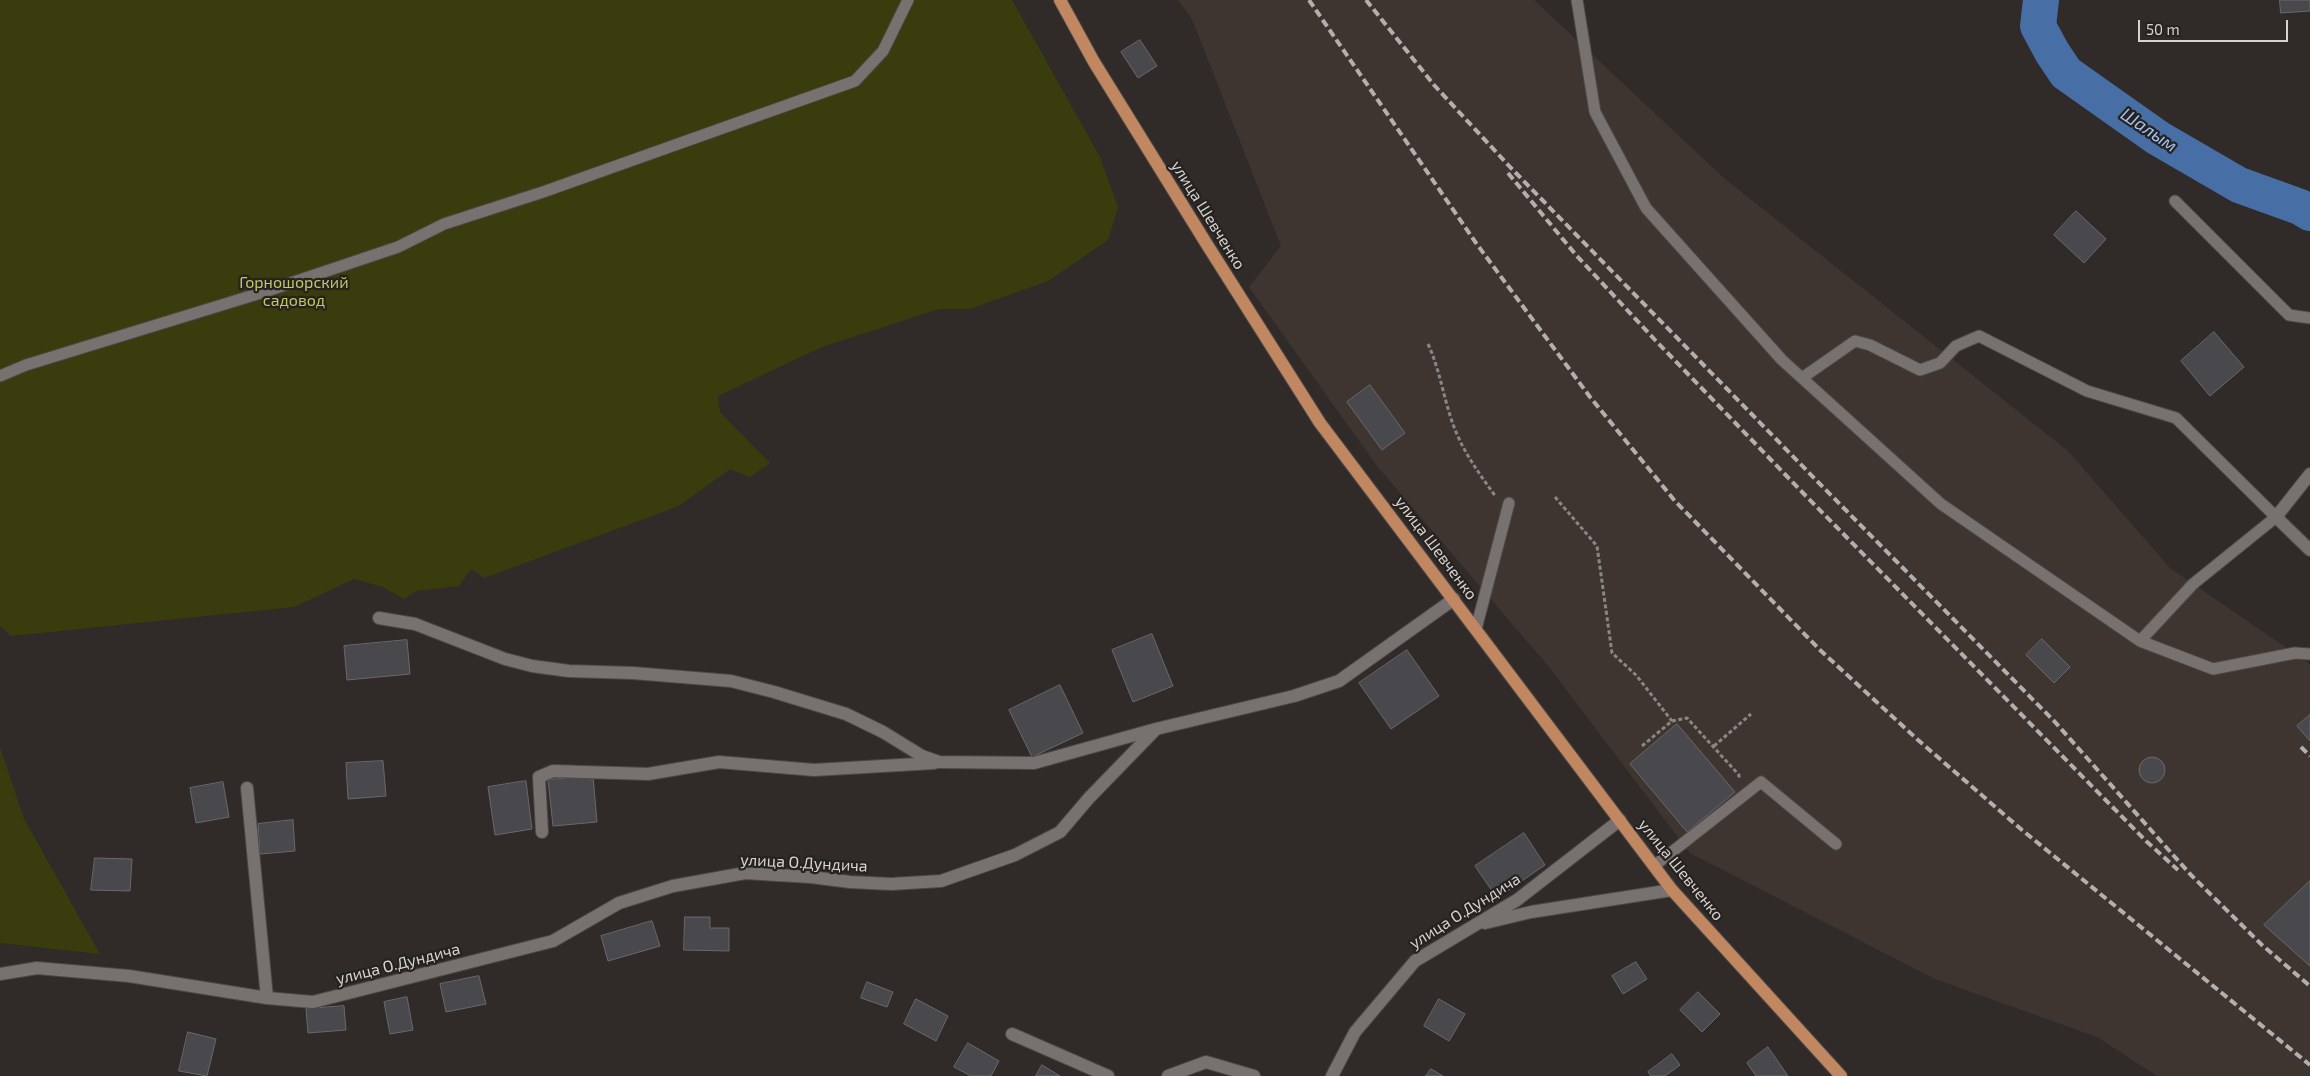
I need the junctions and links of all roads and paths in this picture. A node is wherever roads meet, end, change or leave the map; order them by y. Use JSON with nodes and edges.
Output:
{"nodes":[{"id":1,"x":908,"y":0,"type":"edge"},
{"id":2,"x":1060,"y":0,"type":"edge"},
{"id":3,"x":1577,"y":0,"type":"edge"},
{"id":4,"x":2175,"y":201,"type":"dead end"},
{"id":5,"x":2310,"y":318,"type":"edge"},
{"id":6,"x":1428,"y":344,"type":"dead end"},
{"id":7,"x":0,"y":376,"type":"edge"},
{"id":8,"x":1802,"y":378,"type":"junction"},
{"id":9,"x":2310,"y":474,"type":"edge"},
{"id":10,"x":1555,"y":497,"type":"dead end"},
{"id":11,"x":1508,"y":507,"type":"joint"},
{"id":12,"x":2276,"y":517,"type":"junction"},
{"id":13,"x":2310,"y":550,"type":"edge"},
{"id":14,"x":1454,"y":599,"type":"junction"},
{"id":15,"x":379,"y":618,"type":"dead end"},
{"id":16,"x":1476,"y":629,"type":"junction"},
{"id":17,"x":2140,"y":641,"type":"junction"},
{"id":18,"x":2310,"y":654,"type":"edge"},
{"id":19,"x":1751,"y":714,"type":"dead end"},
{"id":20,"x":1672,"y":721,"type":"junction"},
{"id":21,"x":1156,"y":729,"type":"junction"},
{"id":22,"x":1642,"y":746,"type":"dead end"},
{"id":23,"x":1714,"y":746,"type":"junction"},
{"id":24,"x":939,"y":762,"type":"junction"},
{"id":25,"x":247,"y":788,"type":"dead end"},
{"id":26,"x":1741,"y":798,"type":"junction"},
{"id":27,"x":1620,"y":820,"type":"junction"},
{"id":28,"x":542,"y":832,"type":"dead end"},
{"id":29,"x":1836,"y":844,"type":"dead end"},
{"id":30,"x":1654,"y":866,"type":"junction"},
{"id":31,"x":1672,"y":890,"type":"junction"},
{"id":32,"x":1471,"y":926,"type":"junction"},
{"id":33,"x":0,"y":974,"type":"edge"},
{"id":34,"x":267,"y":998,"type":"junction"},
{"id":35,"x":1012,"y":1034,"type":"dead end"},
{"id":36,"x":1108,"y":1076,"type":"edge"},
{"id":37,"x":1168,"y":1076,"type":"edge"},
{"id":38,"x":1254,"y":1076,"type":"edge"},
{"id":39,"x":1332,"y":1076,"type":"edge"},
{"id":40,"x":1841,"y":1076,"type":"edge"}],
"edges":[{"from":1,"to":7,"type":"lane"},
{"from":2,"to":14,"type":"main road","name":"улица Шевченко"},
{"from":3,"to":8,"type":"lane"},
{"from":4,"to":5,"type":"lane"},
{"from":6,"to":11,"type":"path"},
{"from":8,"to":12,"type":"lane"},
{"from":8,"to":17,"type":"lane"},
{"from":9,"to":12,"type":"street"},
{"from":10,"to":20,"type":"path"},
{"from":11,"to":16,"type":"lane"},
{"from":12,"to":13,"type":"street"},
{"from":12,"to":17,"type":"lane"},
{"from":14,"to":16,"type":"main road","name":"улица Шевченко"},
{"from":14,"to":21,"type":"street"},
{"from":15,"to":24,"type":"street"},
{"from":16,"to":27,"type":"main road","name":"улица Шевченко"},
{"from":17,"to":18,"type":"lane"},
{"from":19,"to":23,"type":"path"},
{"from":20,"to":22,"type":"path"},
{"from":20,"to":23,"type":"path"},
{"from":21,"to":24,"type":"street"},
{"from":21,"to":34,"type":"street","name":"улица О.Дундича"},
{"from":23,"to":26,"type":"path"},
{"from":24,"to":28,"type":"street"},
{"from":25,"to":34,"type":"street"},
{"from":26,"to":29,"type":"lane"},
{"from":26,"to":30,"type":"lane"},
{"from":27,"to":30,"type":"main road","name":"улица Шевченко"},
{"from":27,"to":32,"type":"street","name":"улица О.Дундича"},
{"from":30,"to":31,"type":"main road","name":"улица Шевченко"},
{"from":31,"to":32,"type":"street"},
{"from":31,"to":40,"type":"main road","name":"улица Шевченко"},
{"from":32,"to":39,"type":"street","name":"улица О.Дундича"},
{"from":33,"to":34,"type":"street","name":"улица О.Дундича"},
{"from":35,"to":36,"type":"street"},
{"from":37,"to":38,"type":"street"}]}
